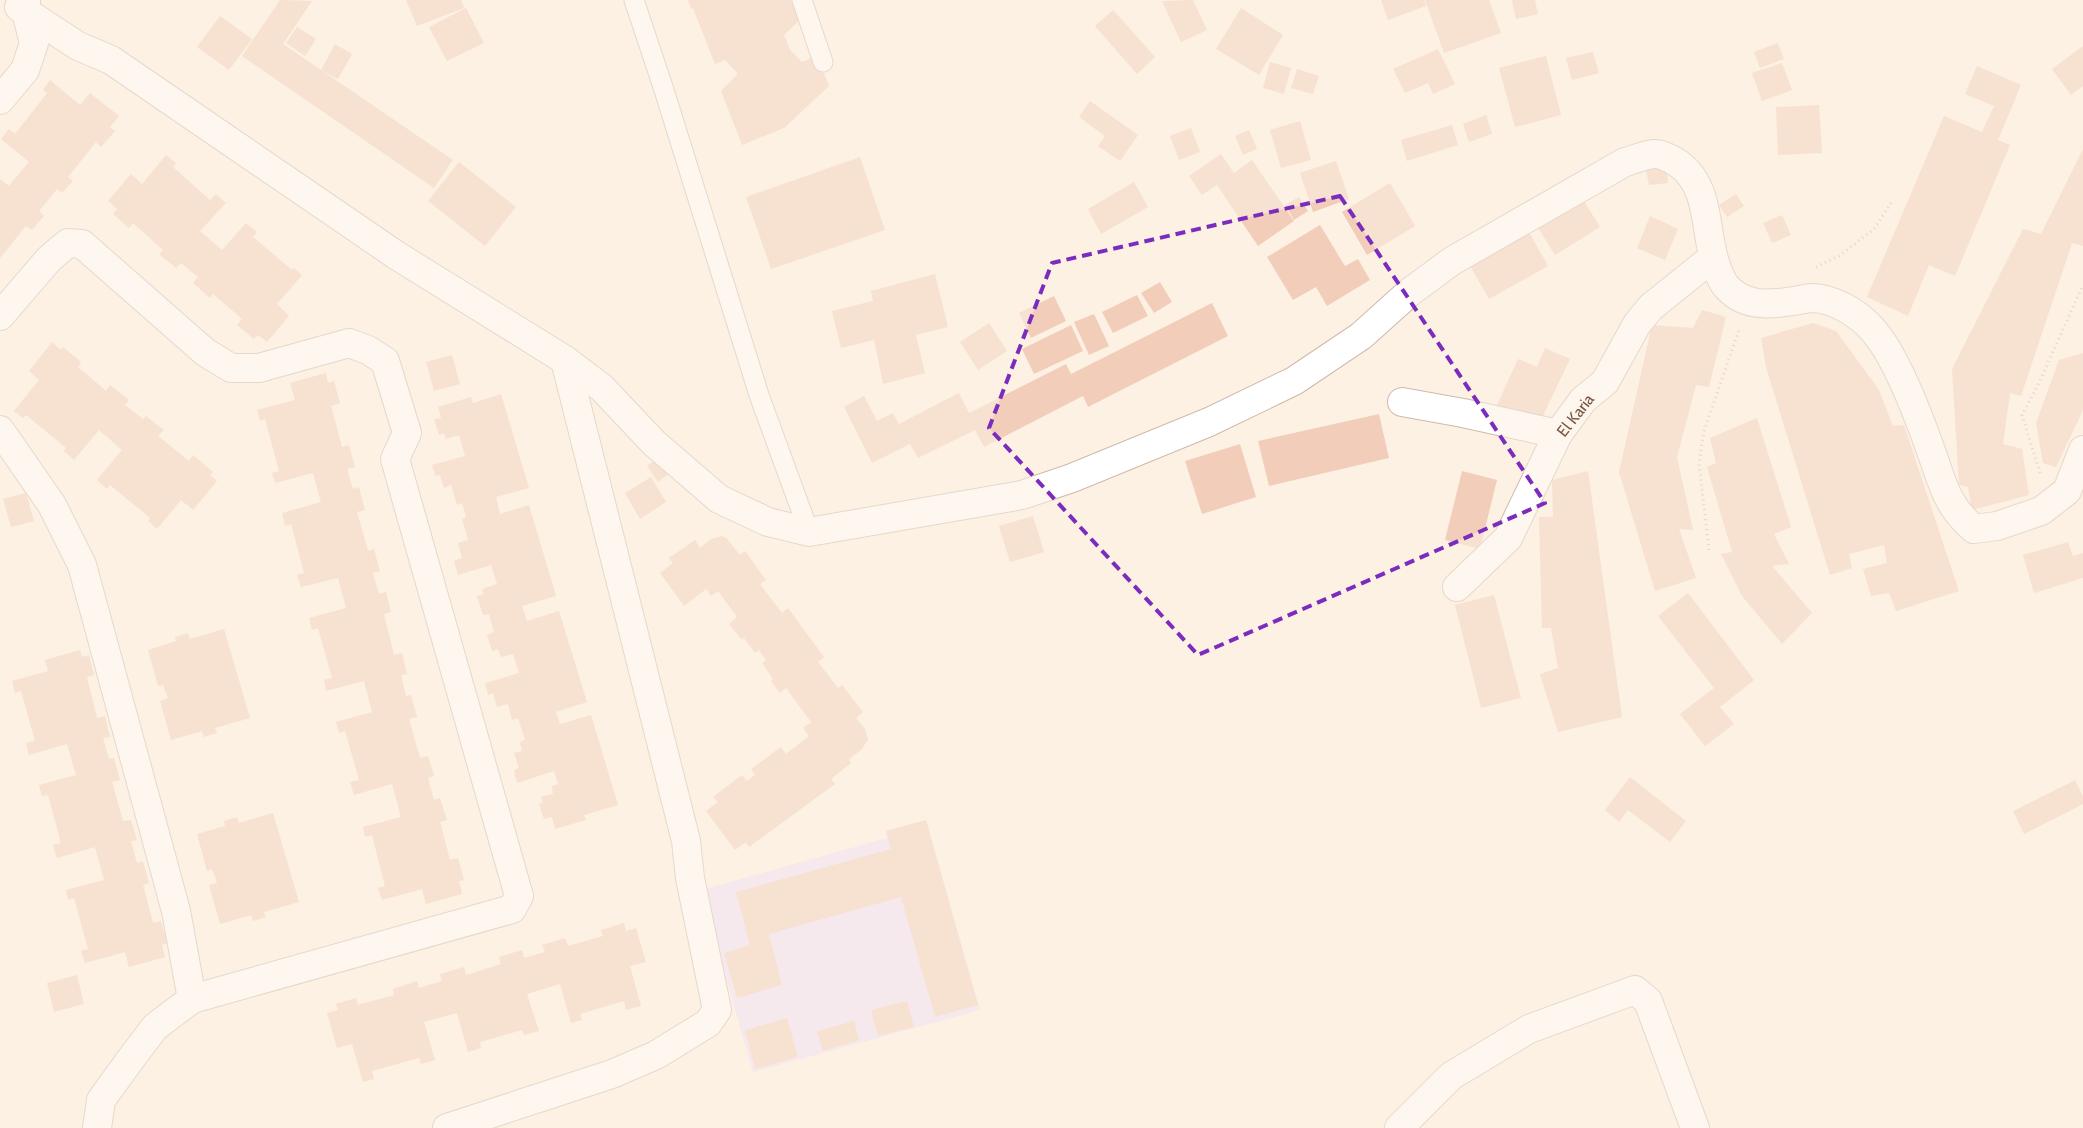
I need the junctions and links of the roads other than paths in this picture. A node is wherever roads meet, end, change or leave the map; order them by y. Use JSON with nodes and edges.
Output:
{"nodes":[{"id":1,"x":634,"y":0,"type":"edge"},
{"id":2,"x":802,"y":0,"type":"edge"},
{"id":3,"x":21,"y":4,"type":"edge"},
{"id":4,"x":824,"y":62,"type":"dead end"},
{"id":5,"x":0,"y":100,"type":"edge"},
{"id":6,"x":1712,"y":258,"type":"junction"},
{"id":7,"x":0,"y":316,"type":"edge"},
{"id":8,"x":565,"y":360,"type":"junction"},
{"id":9,"x":602,"y":388,"type":"junction"},
{"id":10,"x":1402,"y":402,"type":"dead end"},
{"id":11,"x":579,"y":417,"type":"junction"},
{"id":12,"x":0,"y":430,"type":"edge"},
{"id":13,"x":1558,"y":434,"type":"junction"},
{"id":14,"x":2083,"y":450,"type":"edge"},
{"id":15,"x":2067,"y":495,"type":"edge"},
{"id":16,"x":809,"y":532,"type":"junction"},
{"id":17,"x":1457,"y":587,"type":"dead end"},
{"id":18,"x":192,"y":999,"type":"junction"},
{"id":19,"x":97,"y":1128,"type":"edge"},
{"id":20,"x":447,"y":1128,"type":"edge"},
{"id":21,"x":1399,"y":1128,"type":"edge"},
{"id":22,"x":1696,"y":1128,"type":"edge"}],
"edges":[{"from":1,"to":16,"type":"lane"},
{"from":2,"to":4,"type":"lane"},
{"from":3,"to":5,"type":"street"},
{"from":3,"to":8,"type":"street"},
{"from":6,"to":13,"type":"street","name":"El Karia"},
{"from":6,"to":15,"type":"street"},
{"from":6,"to":16,"type":"street"},
{"from":7,"to":18,"type":"street"},
{"from":8,"to":9,"type":"street"},
{"from":8,"to":11,"type":"street"},
{"from":9,"to":11,"type":"street"},
{"from":9,"to":16,"type":"street"},
{"from":10,"to":13,"type":"street"},
{"from":11,"to":20,"type":"street"},
{"from":12,"to":18,"type":"street"},
{"from":13,"to":17,"type":"street","name":"El Karia"},
{"from":14,"to":15,"type":"street"},
{"from":18,"to":19,"type":"street"},
{"from":21,"to":22,"type":"street"}]}
